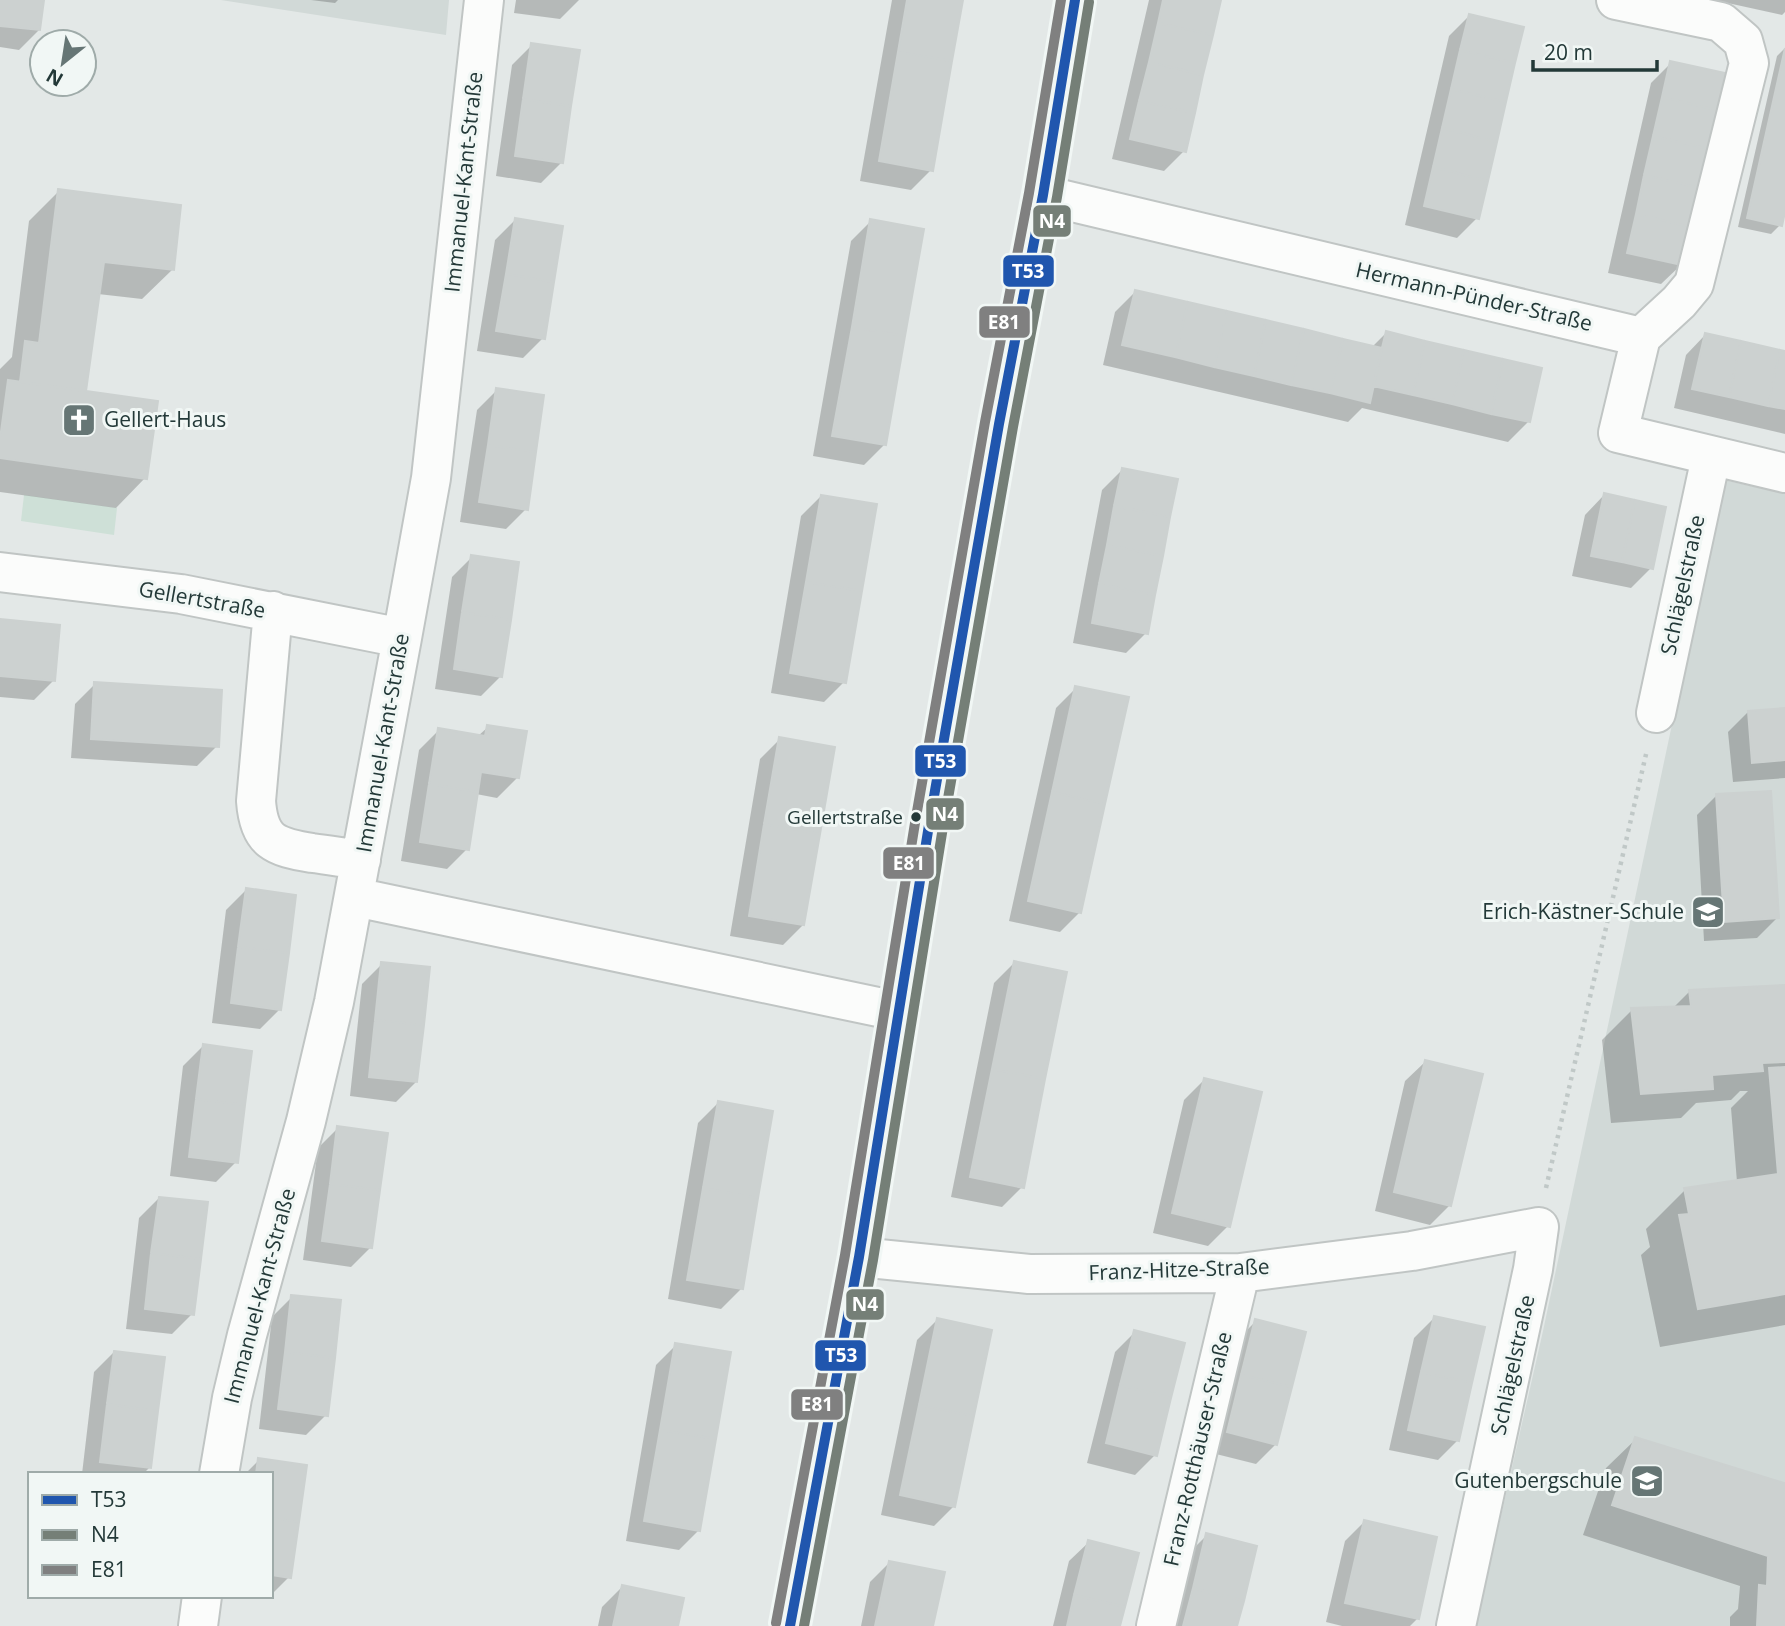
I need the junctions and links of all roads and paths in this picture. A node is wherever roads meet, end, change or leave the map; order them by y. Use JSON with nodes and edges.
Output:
{"nodes":[{"id":1,"x":484,"y":0,"type":"edge"},
{"id":2,"x":1075,"y":0,"type":"edge"},
{"id":3,"x":1616,"y":0,"type":"edge"},
{"id":4,"x":1043,"y":195,"type":"junction"},
{"id":5,"x":1642,"y":337,"type":"junction"},
{"id":6,"x":1711,"y":457,"type":"junction"},
{"id":7,"x":1785,"y":473,"type":"edge"},
{"id":8,"x":0,"y":572,"type":"edge"},
{"id":9,"x":273,"y":611,"type":"junction"},
{"id":10,"x":402,"y":638,"type":"junction"},
{"id":11,"x":1656,"y":713,"type":"joint"},
{"id":12,"x":358,"y":878,"type":"junction"},
{"id":13,"x":897,"y":1011,"type":"junction"},
{"id":14,"x":1539,"y":1227,"type":"junction"},
{"id":15,"x":859,"y":1257,"type":"junction"},
{"id":16,"x":1240,"y":1273,"type":"junction"},
{"id":17,"x":219,"y":1472,"type":"edge"},
{"id":18,"x":202,"y":1598,"type":"edge"},
{"id":19,"x":198,"y":1626,"type":"edge"},
{"id":20,"x":790,"y":1626,"type":"edge"},
{"id":21,"x":1156,"y":1626,"type":"edge"},
{"id":22,"x":1456,"y":1626,"type":"edge"}],
"edges":[{"from":1,"to":10,"type":"street","name":"Immanuel-Kant-Straße"},
{"from":2,"to":4,"type":"street"},
{"from":3,"to":5,"type":"street"},
{"from":4,"to":5,"type":"street","name":"Hermann-Pünder-Straße"},
{"from":4,"to":13,"type":"street"},
{"from":5,"to":6,"type":"street"},
{"from":6,"to":7,"type":"street"},
{"from":6,"to":11,"type":"street","name":"Schlägelstraße"},
{"from":8,"to":9,"type":"street","name":"Gellertstraße"},
{"from":9,"to":10,"type":"street","name":"Gellertstraße"},
{"from":9,"to":12,"type":"street"},
{"from":10,"to":12,"type":"street","name":"Immanuel-Kant-Straße"},
{"from":11,"to":14,"type":"path"},
{"from":12,"to":13,"type":"street"},
{"from":12,"to":17,"type":"street","name":"Immanuel-Kant-Straße"},
{"from":13,"to":15,"type":"street"},
{"from":14,"to":16,"type":"street","name":"Franz-Hitze-Straße"},
{"from":14,"to":22,"type":"street","name":"Schlägelstraße"},
{"from":15,"to":16,"type":"street","name":"Franz-Hitze-Straße"},
{"from":15,"to":20,"type":"street"},
{"from":16,"to":21,"type":"street","name":"Franz-Rotthäuser-Straße"},
{"from":18,"to":19,"type":"street"}]}
